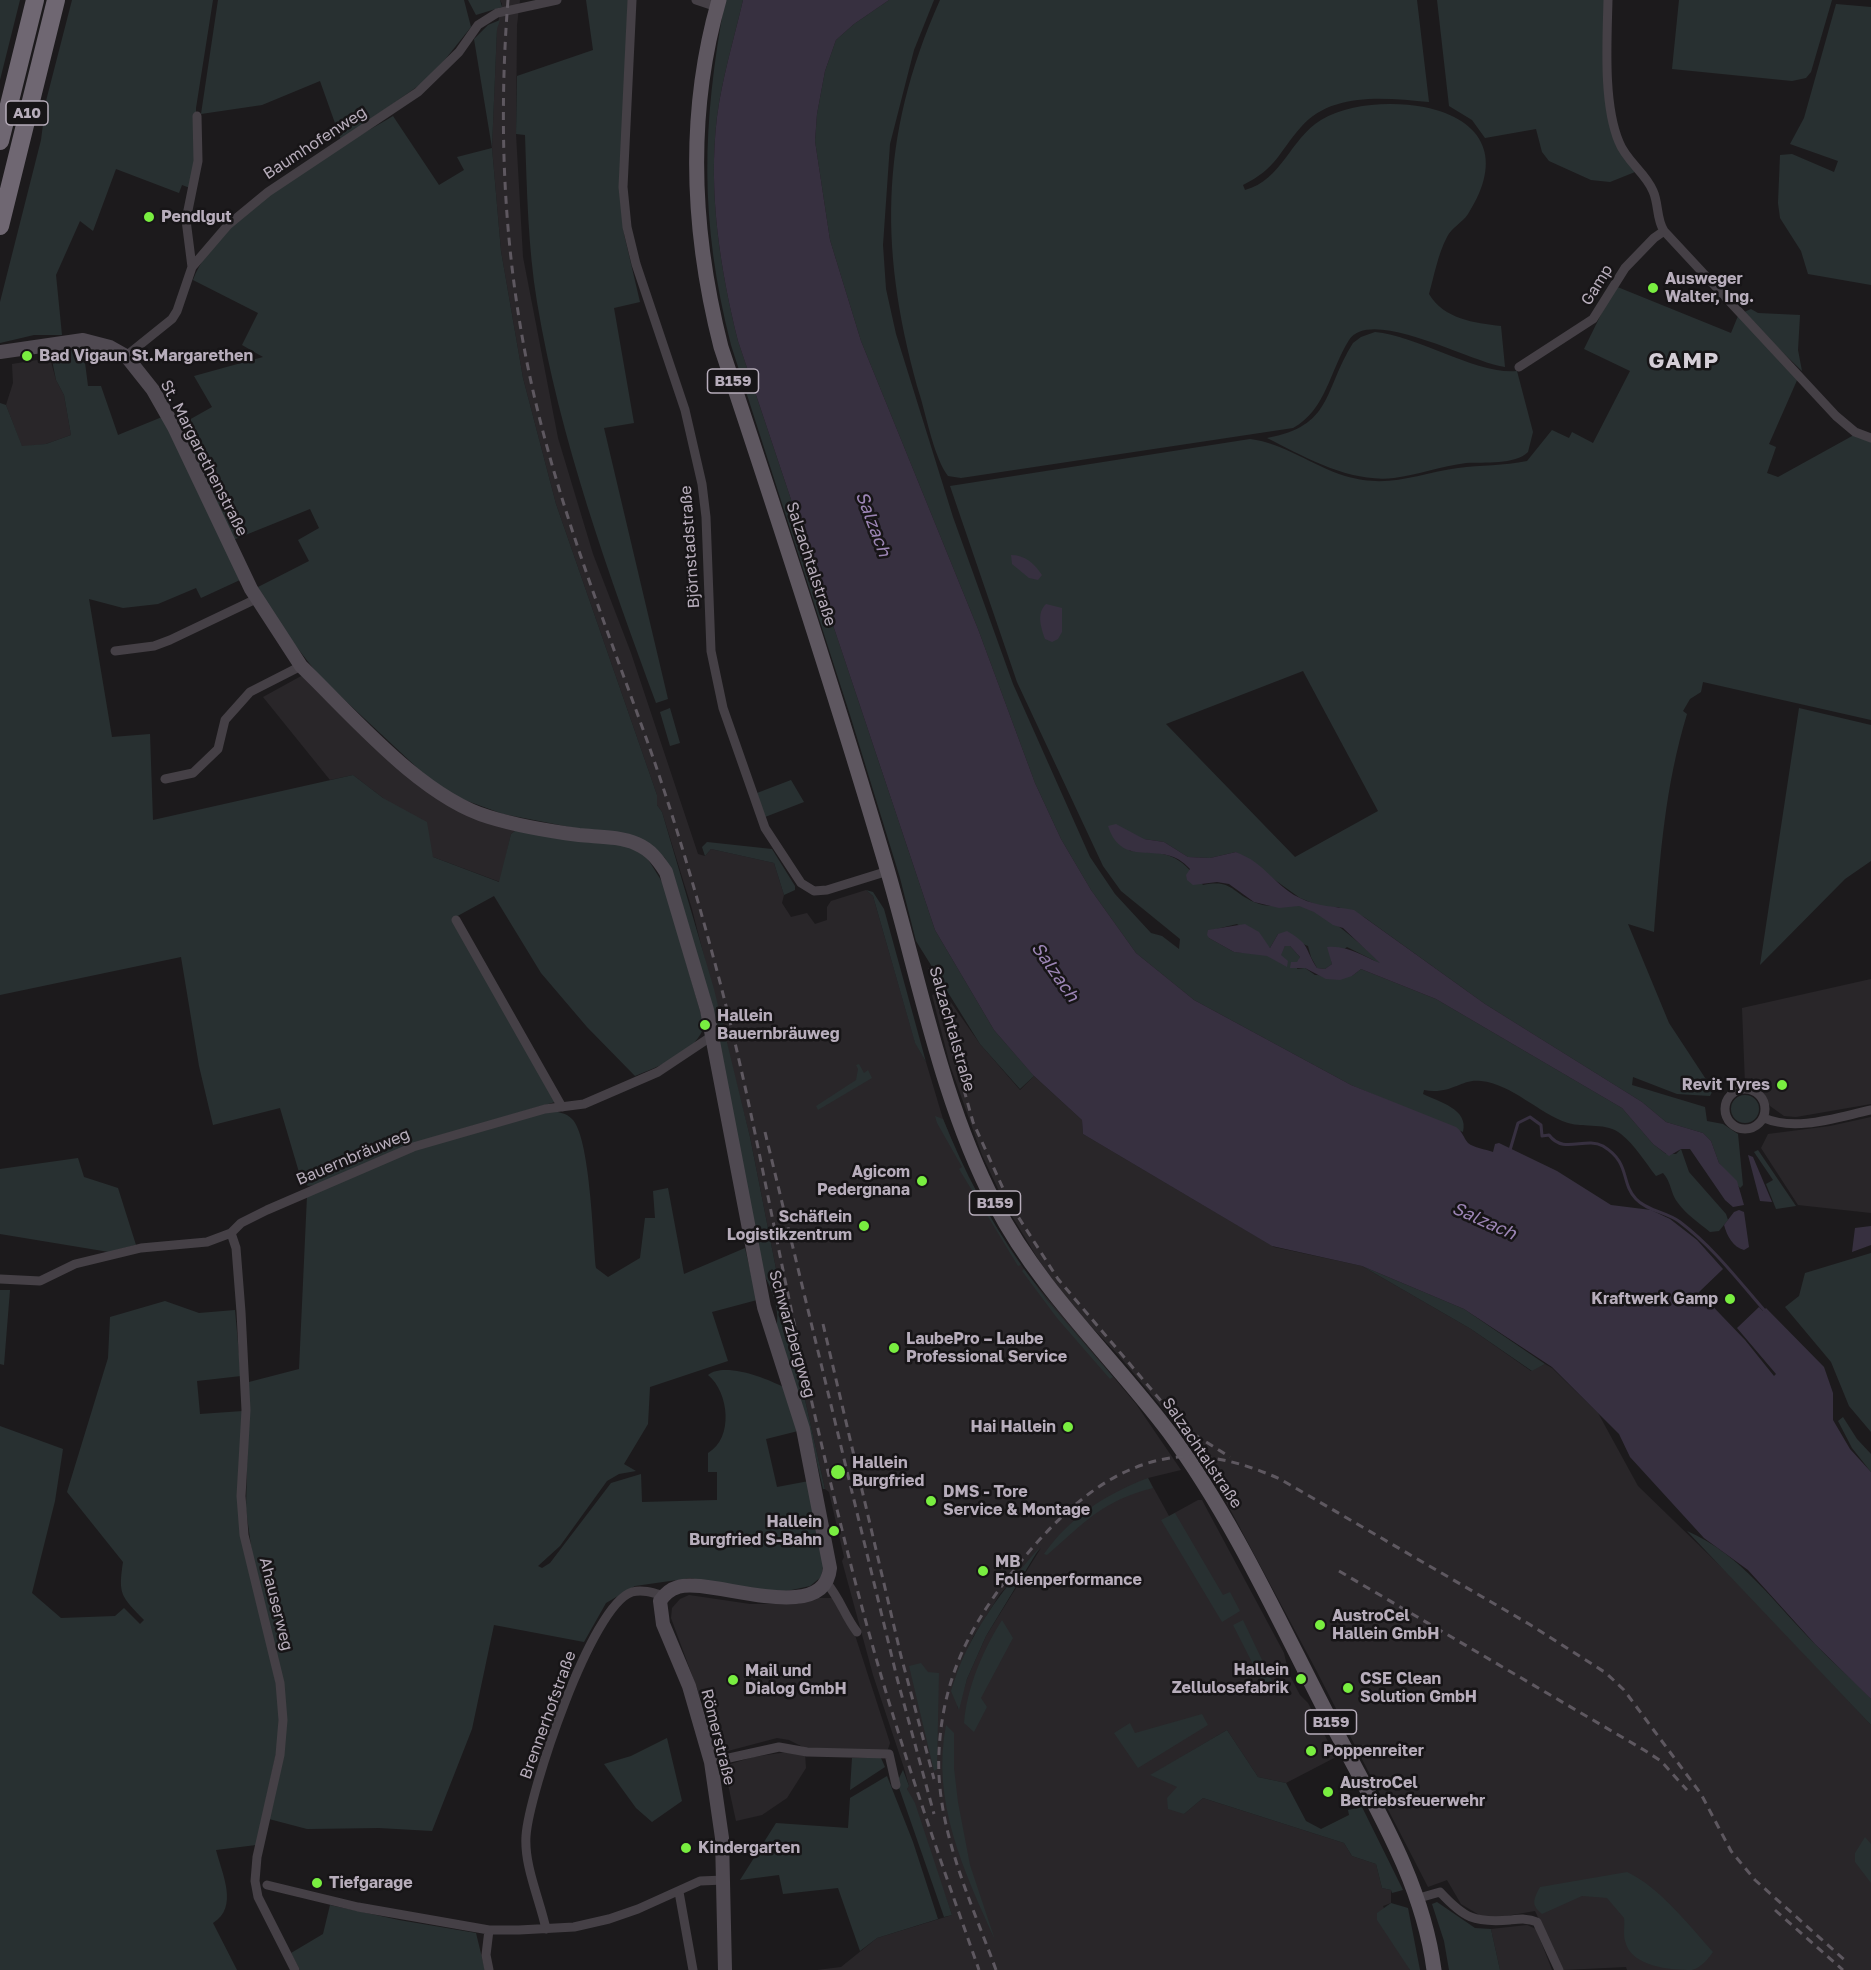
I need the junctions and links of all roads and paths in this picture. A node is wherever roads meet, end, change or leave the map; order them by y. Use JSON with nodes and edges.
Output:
{"nodes":[{"id":1,"x":35,"y":0,"type":"edge"},
{"id":2,"x":56,"y":0,"type":"edge"},
{"id":3,"x":557,"y":0,"type":"edge"},
{"id":4,"x":632,"y":0,"type":"edge"},
{"id":5,"x":696,"y":0,"type":"edge"},
{"id":6,"x":1608,"y":0,"type":"edge"},
{"id":7,"x":718,"y":3,"type":"edge"},
{"id":8,"x":197,"y":116,"type":"dead end"},
{"id":9,"x":0,"y":141,"type":"edge"},
{"id":10,"x":0,"y":226,"type":"edge"},
{"id":11,"x":1664,"y":231,"type":"junction"},
{"id":12,"x":192,"y":267,"type":"junction"},
{"id":13,"x":0,"y":352,"type":"edge"},
{"id":14,"x":126,"y":356,"type":"junction"},
{"id":15,"x":1519,"y":367,"type":"dead end"},
{"id":16,"x":1871,"y":438,"type":"edge"},
{"id":17,"x":256,"y":599,"type":"junction"},
{"id":18,"x":115,"y":651,"type":"dead end"},
{"id":19,"x":301,"y":666,"type":"junction"},
{"id":20,"x":165,"y":779,"type":"dead end"},
{"id":21,"x":888,"y":871,"type":"junction"},
{"id":22,"x":456,"y":920,"type":"dead end"},
{"id":23,"x":712,"y":1036,"type":"junction"},
{"id":24,"x":562,"y":1107,"type":"junction"},
{"id":25,"x":1871,"y":1110,"type":"edge"},
{"id":26,"x":1764,"y":1118,"type":"junction"},
{"id":27,"x":231,"y":1233,"type":"junction"},
{"id":28,"x":0,"y":1279,"type":"edge"},
{"id":29,"x":826,"y":1582,"type":"junction"},
{"id":30,"x":664,"y":1596,"type":"junction"},
{"id":31,"x":857,"y":1632,"type":"dead end"},
{"id":32,"x":711,"y":1762,"type":"junction"},
{"id":33,"x":896,"y":1785,"type":"dead end"},
{"id":34,"x":724,"y":1880,"type":"junction"},
{"id":35,"x":267,"y":1885,"type":"dead end"},
{"id":36,"x":680,"y":1892,"type":"junction"},
{"id":37,"x":1419,"y":1898,"type":"junction"},
{"id":38,"x":546,"y":1929,"type":"junction"},
{"id":39,"x":489,"y":1930,"type":"junction"},
{"id":40,"x":296,"y":1970,"type":"edge"},
{"id":41,"x":489,"y":1970,"type":"edge"},
{"id":42,"x":693,"y":1970,"type":"edge"},
{"id":43,"x":725,"y":1970,"type":"edge"},
{"id":44,"x":1434,"y":1970,"type":"edge"},
{"id":45,"x":1559,"y":1970,"type":"edge"}],
"edges":[{"from":1,"to":9,"type":"highway","number":"A10"},
{"from":2,"to":10,"type":"highway","number":"A10"},
{"from":3,"to":12,"type":"street","name":"Baumhofenweg"},
{"from":4,"to":21,"type":"street","name":"Björnstadstraße"},
{"from":5,"to":7,"type":"street"},
{"from":6,"to":11,"type":"street"},
{"from":7,"to":21,"type":"main road","name":"Salzachtalstraße","number":"B159"},
{"from":8,"to":12,"type":"street"},
{"from":11,"to":15,"type":"street","name":"Gamp"},
{"from":11,"to":16,"type":"street"},
{"from":12,"to":14,"type":"street","name":"Baumhofenweg"},
{"from":13,"to":14,"type":"street","name":"St. Margarethenstraße"},
{"from":14,"to":17,"type":"street","name":"St. Margarethenstraße"},
{"from":17,"to":18,"type":"street"},
{"from":17,"to":19,"type":"street","name":"St. Margarethenstraße"},
{"from":19,"to":20,"type":"street"},
{"from":19,"to":23,"type":"street","name":"St. Margarethenstraße"},
{"from":21,"to":37,"type":"main road","name":"Salzachtalstraße","number":"B159"},
{"from":22,"to":24,"type":"street"},
{"from":23,"to":24,"type":"street","name":"Bauernbräuweg"},
{"from":23,"to":29,"type":"street","name":"Schwarzbergweg"},
{"from":24,"to":27,"type":"street","name":"Bauernbräuweg"},
{"from":25,"to":26,"type":"street"},
{"from":26,"to":26,"type":"street"},
{"from":27,"to":28,"type":"street","name":"Bauernbräuweg"},
{"from":27,"to":40,"type":"street","name":"Ahauserweg"},
{"from":29,"to":30,"type":"street"},
{"from":29,"to":31,"type":"street"},
{"from":30,"to":32,"type":"street","name":"Römerstraße"},
{"from":30,"to":38,"type":"street","name":"Brennerhofstraße"},
{"from":32,"to":33,"type":"street"},
{"from":32,"to":34,"type":"street","name":"Römerstraße"},
{"from":34,"to":36,"type":"street"},
{"from":34,"to":43,"type":"street","name":"Römerstraße"},
{"from":35,"to":39,"type":"street"},
{"from":36,"to":38,"type":"street"},
{"from":36,"to":42,"type":"street"},
{"from":37,"to":44,"type":"main road","name":"Salzachtalstraße","number":"B159"},
{"from":37,"to":45,"type":"street"},
{"from":38,"to":39,"type":"street"},
{"from":39,"to":41,"type":"street"}]}
